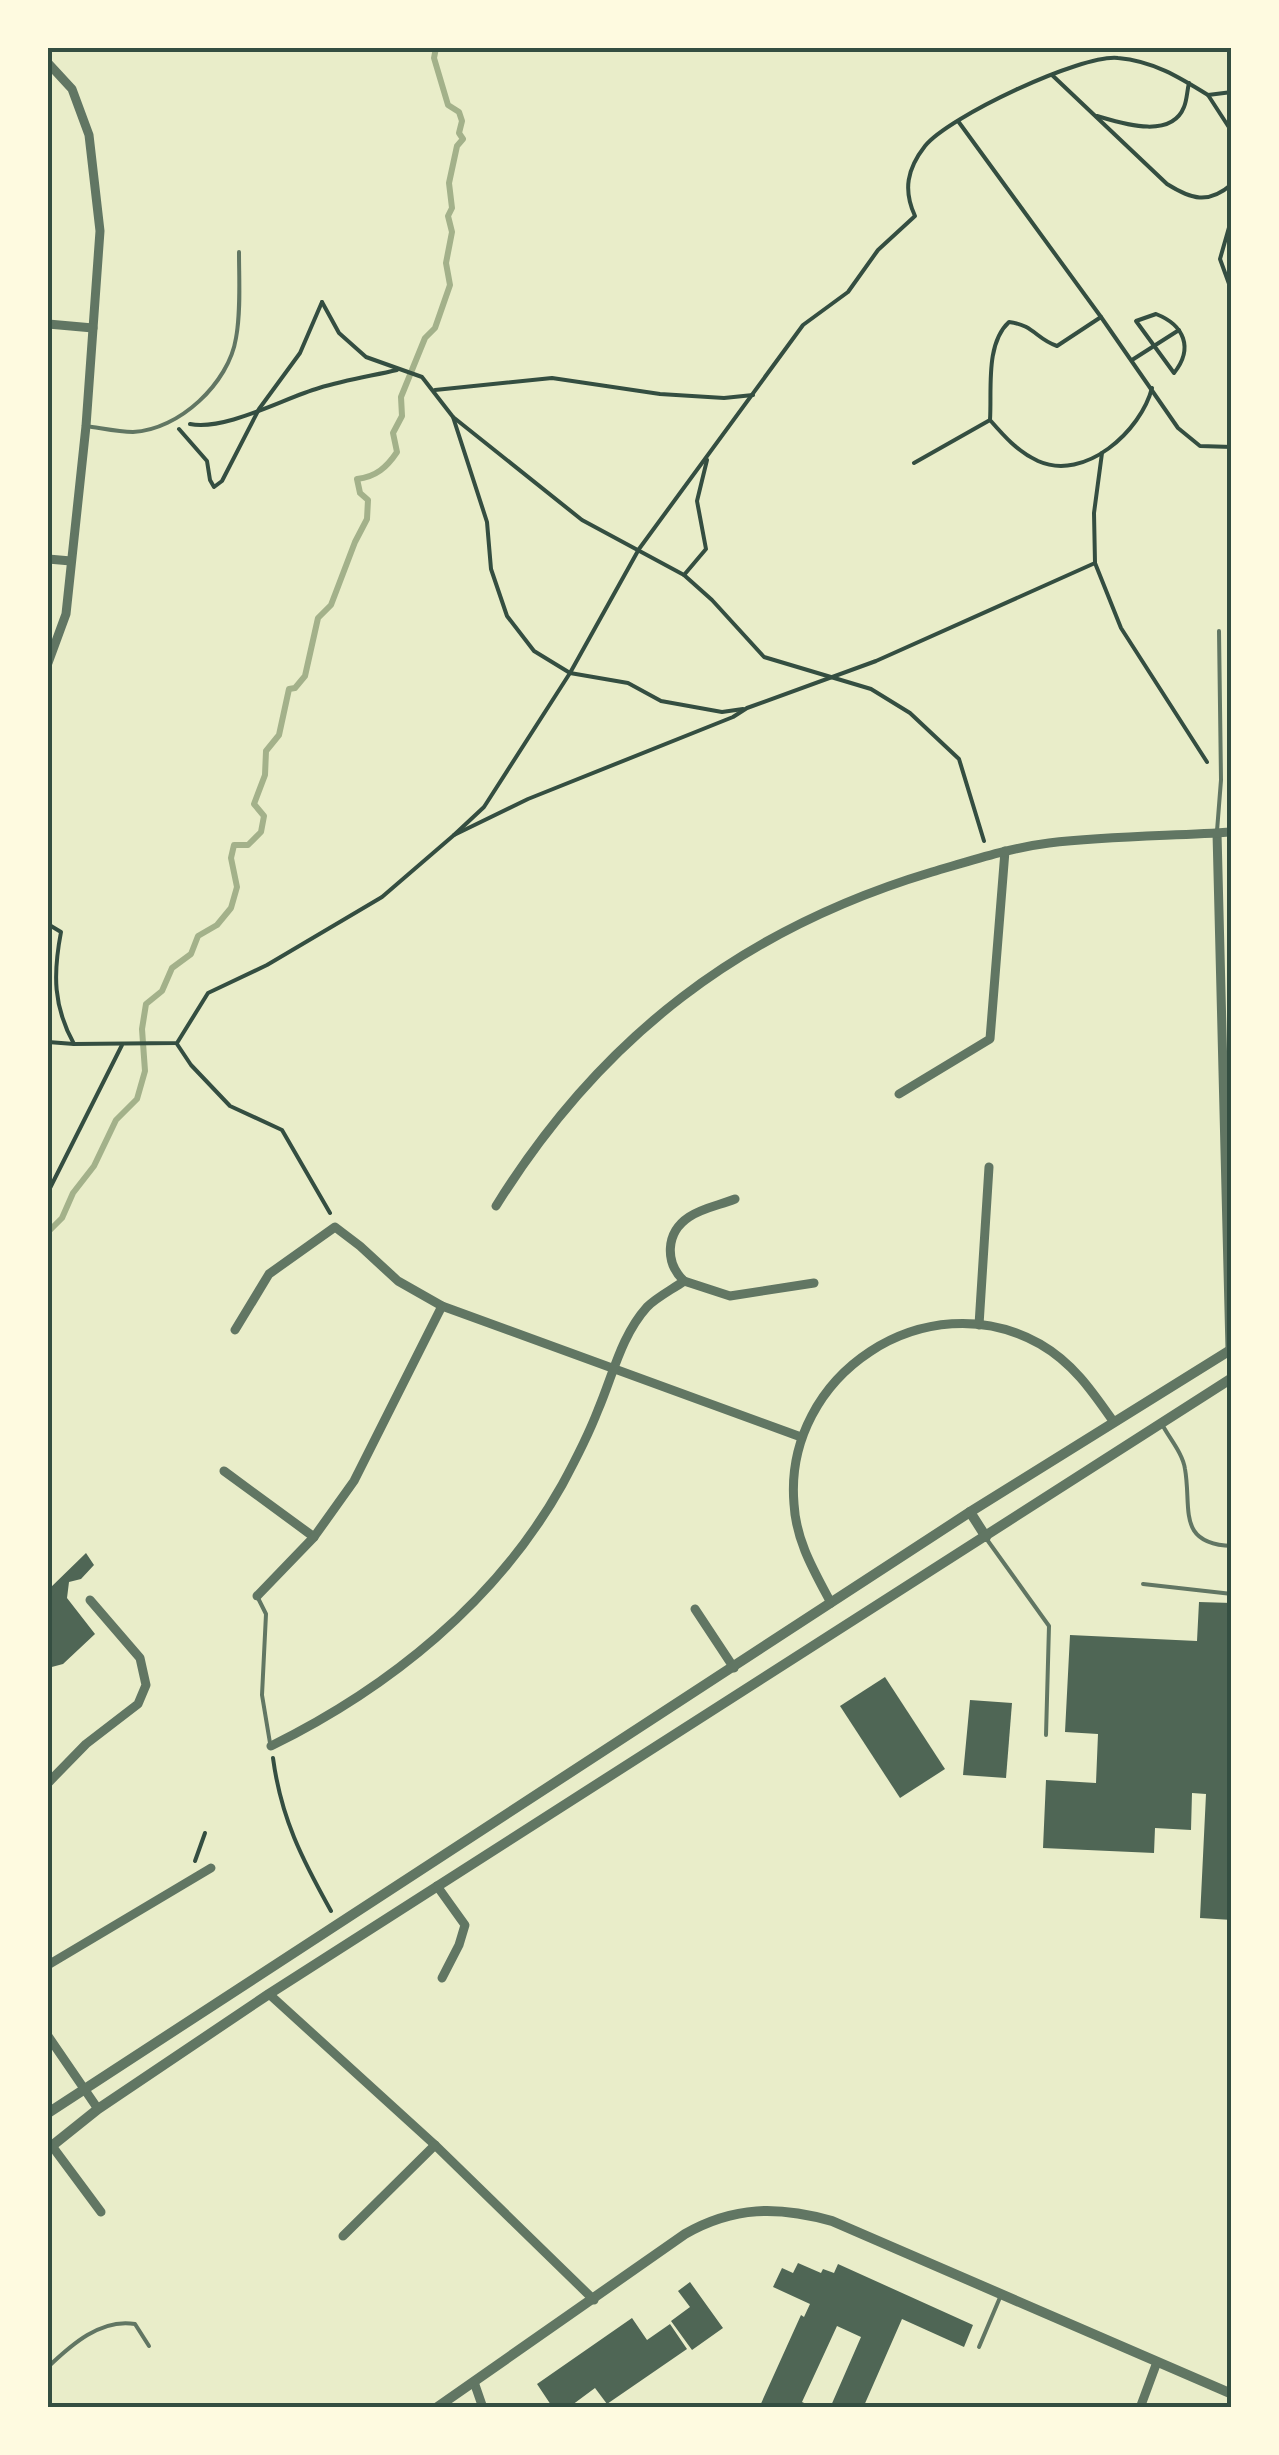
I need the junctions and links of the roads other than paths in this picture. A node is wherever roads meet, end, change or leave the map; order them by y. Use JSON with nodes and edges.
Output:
{"nodes":[{"id":1,"x":48,"y":63,"type":"edge"},
{"id":2,"x":240,"y":252,"type":"dead end"},
{"id":3,"x":48,"y":324,"type":"edge"},
{"id":4,"x":94,"y":328,"type":"junction"},
{"id":5,"x":86,"y":426,"type":"junction"},
{"id":6,"x":48,"y":558,"type":"edge"},
{"id":7,"x":71,"y":562,"type":"junction"},
{"id":8,"x":1219,"y":631,"type":"dead end"},
{"id":9,"x":48,"y":664,"type":"edge"},
{"id":10,"x":1232,"y":832,"type":"edge"},
{"id":11,"x":1217,"y":833,"type":"junction"},
{"id":12,"x":1004,"y":851,"type":"junction"},
{"id":13,"x":899,"y":1094,"type":"dead end"},
{"id":14,"x":990,"y":1167,"type":"dead end"},
{"id":15,"x":736,"y":1199,"type":"dead end"},
{"id":16,"x":496,"y":1206,"type":"dead end"},
{"id":17,"x":684,"y":1281,"type":"junction"},
{"id":18,"x":814,"y":1283,"type":"dead end"},
{"id":19,"x":442,"y":1306,"type":"junction"},
{"id":20,"x":979,"y":1324,"type":"junction"},
{"id":21,"x":235,"y":1330,"type":"dead end"},
{"id":22,"x":1231,"y":1350,"type":"edge"},
{"id":23,"x":613,"y":1370,"type":"junction"},
{"id":24,"x":1232,"y":1378,"type":"edge"},
{"id":25,"x":1112,"y":1422,"type":"junction"},
{"id":26,"x":1161,"y":1422,"type":"junction"},
{"id":27,"x":801,"y":1438,"type":"junction"},
{"id":28,"x":1128,"y":1442,"type":"junction"},
{"id":29,"x":224,"y":1471,"type":"dead end"},
{"id":30,"x":970,"y":1512,"type":"junction"},
{"id":31,"x":314,"y":1537,"type":"junction"},
{"id":32,"x":986,"y":1537,"type":"junction"},
{"id":33,"x":1232,"y":1546,"type":"edge"},
{"id":34,"x":1143,"y":1584,"type":"dead end"},
{"id":35,"x":1232,"y":1594,"type":"edge"},
{"id":36,"x":257,"y":1596,"type":"joint"},
{"id":37,"x":90,"y":1600,"type":"dead end"},
{"id":38,"x":830,"y":1603,"type":"junction"},
{"id":39,"x":694,"y":1609,"type":"dead end"},
{"id":40,"x":845,"y":1626,"type":"junction"},
{"id":41,"x":734,"y":1668,"type":"junction"},
{"id":42,"x":1046,"y":1735,"type":"dead end"},
{"id":43,"x":271,"y":1746,"type":"joint"},
{"id":44,"x":48,"y":1783,"type":"edge"},
{"id":45,"x":460,"y":1845,"type":"junction"},
{"id":46,"x":472,"y":1864,"type":"junction"},
{"id":47,"x":206,"y":1871,"type":"road end"},
{"id":48,"x":437,"y":1886,"type":"junction"},
{"id":49,"x":48,"y":1965,"type":"edge"},
{"id":50,"x":257,"y":1976,"type":"junction"},
{"id":51,"x":442,"y":1978,"type":"dead end"},
{"id":52,"x":269,"y":1994,"type":"junction"},
{"id":53,"x":48,"y":2036,"type":"edge"},
{"id":54,"x":84,"y":2087,"type":"junction"},
{"id":55,"x":98,"y":2109,"type":"junction"},
{"id":56,"x":48,"y":2113,"type":"edge"},
{"id":57,"x":435,"y":2145,"type":"junction"},
{"id":58,"x":50,"y":2147,"type":"edge"},
{"id":59,"x":102,"y":2212,"type":"dead end"},
{"id":60,"x":343,"y":2236,"type":"dead end"},
{"id":61,"x":1001,"y":2295,"type":"junction"},
{"id":62,"x":594,"y":2300,"type":"junction"},
{"id":63,"x":149,"y":2346,"type":"dead end"},
{"id":64,"x":979,"y":2347,"type":"dead end"},
{"id":65,"x":1156,"y":2362,"type":"junction"},
{"id":66,"x":48,"y":2367,"type":"edge"},
{"id":67,"x":474,"y":2382,"type":"junction"},
{"id":68,"x":1232,"y":2394,"type":"edge"},
{"id":69,"x":436,"y":2408,"type":"edge"},
{"id":70,"x":483,"y":2408,"type":"edge"},
{"id":71,"x":1140,"y":2408,"type":"edge"}],
"edges":[{"from":1,"to":4,"type":"street"},
{"from":2,"to":5,"type":"lane"},
{"from":3,"to":4,"type":"street"},
{"from":4,"to":5,"type":"street"},
{"from":5,"to":7,"type":"street"},
{"from":6,"to":7,"type":"street"},
{"from":7,"to":9,"type":"street"},
{"from":8,"to":11,"type":"lane"},
{"from":10,"to":11,"type":"street"},
{"from":11,"to":12,"type":"street"},
{"from":11,"to":22,"type":"street"},
{"from":12,"to":13,"type":"street"},
{"from":12,"to":16,"type":"street"},
{"from":14,"to":20,"type":"street"},
{"from":15,"to":17,"type":"street"},
{"from":17,"to":18,"type":"street"},
{"from":17,"to":23,"type":"street"},
{"from":19,"to":21,"type":"street"},
{"from":19,"to":23,"type":"street"},
{"from":19,"to":31,"type":"street"},
{"from":20,"to":25,"type":"street"},
{"from":20,"to":27,"type":"street"},
{"from":22,"to":25,"type":"street"},
{"from":23,"to":27,"type":"street"},
{"from":23,"to":43,"type":"street"},
{"from":24,"to":26,"type":"street"},
{"from":25,"to":28,"type":"street"},
{"from":25,"to":30,"type":"street"},
{"from":26,"to":28,"type":"street"},
{"from":26,"to":33,"type":"lane"},
{"from":27,"to":38,"type":"street"},
{"from":28,"to":32,"type":"street"},
{"from":29,"to":31,"type":"street"},
{"from":30,"to":32,"type":"street"},
{"from":30,"to":38,"type":"street"},
{"from":31,"to":36,"type":"street"},
{"from":32,"to":40,"type":"street"},
{"from":32,"to":42,"type":"lane"},
{"from":34,"to":35,"type":"lane"},
{"from":36,"to":43,"type":"lane"},
{"from":37,"to":44,"type":"street"},
{"from":38,"to":40,"type":"street"},
{"from":38,"to":41,"type":"street"},
{"from":39,"to":41,"type":"street"},
{"from":40,"to":46,"type":"street"},
{"from":41,"to":45,"type":"street"},
{"from":45,"to":46,"type":"street"},
{"from":45,"to":50,"type":"street"},
{"from":46,"to":48,"type":"street"},
{"from":47,"to":49,"type":"street"},
{"from":48,"to":51,"type":"street"},
{"from":48,"to":52,"type":"street"},
{"from":50,"to":52,"type":"street"},
{"from":50,"to":54,"type":"street"},
{"from":52,"to":55,"type":"street"},
{"from":52,"to":57,"type":"street"},
{"from":53,"to":54,"type":"street"},
{"from":54,"to":55,"type":"street"},
{"from":54,"to":56,"type":"street"},
{"from":55,"to":58,"type":"street"},
{"from":57,"to":60,"type":"street"},
{"from":57,"to":62,"type":"street"},
{"from":58,"to":59,"type":"street"},
{"from":61,"to":62,"type":"street"},
{"from":61,"to":64,"type":"lane"},
{"from":61,"to":65,"type":"street"},
{"from":62,"to":67,"type":"street"},
{"from":63,"to":66,"type":"lane"},
{"from":65,"to":68,"type":"street"},
{"from":65,"to":71,"type":"street"},
{"from":67,"to":69,"type":"street"},
{"from":67,"to":70,"type":"street"}]}
